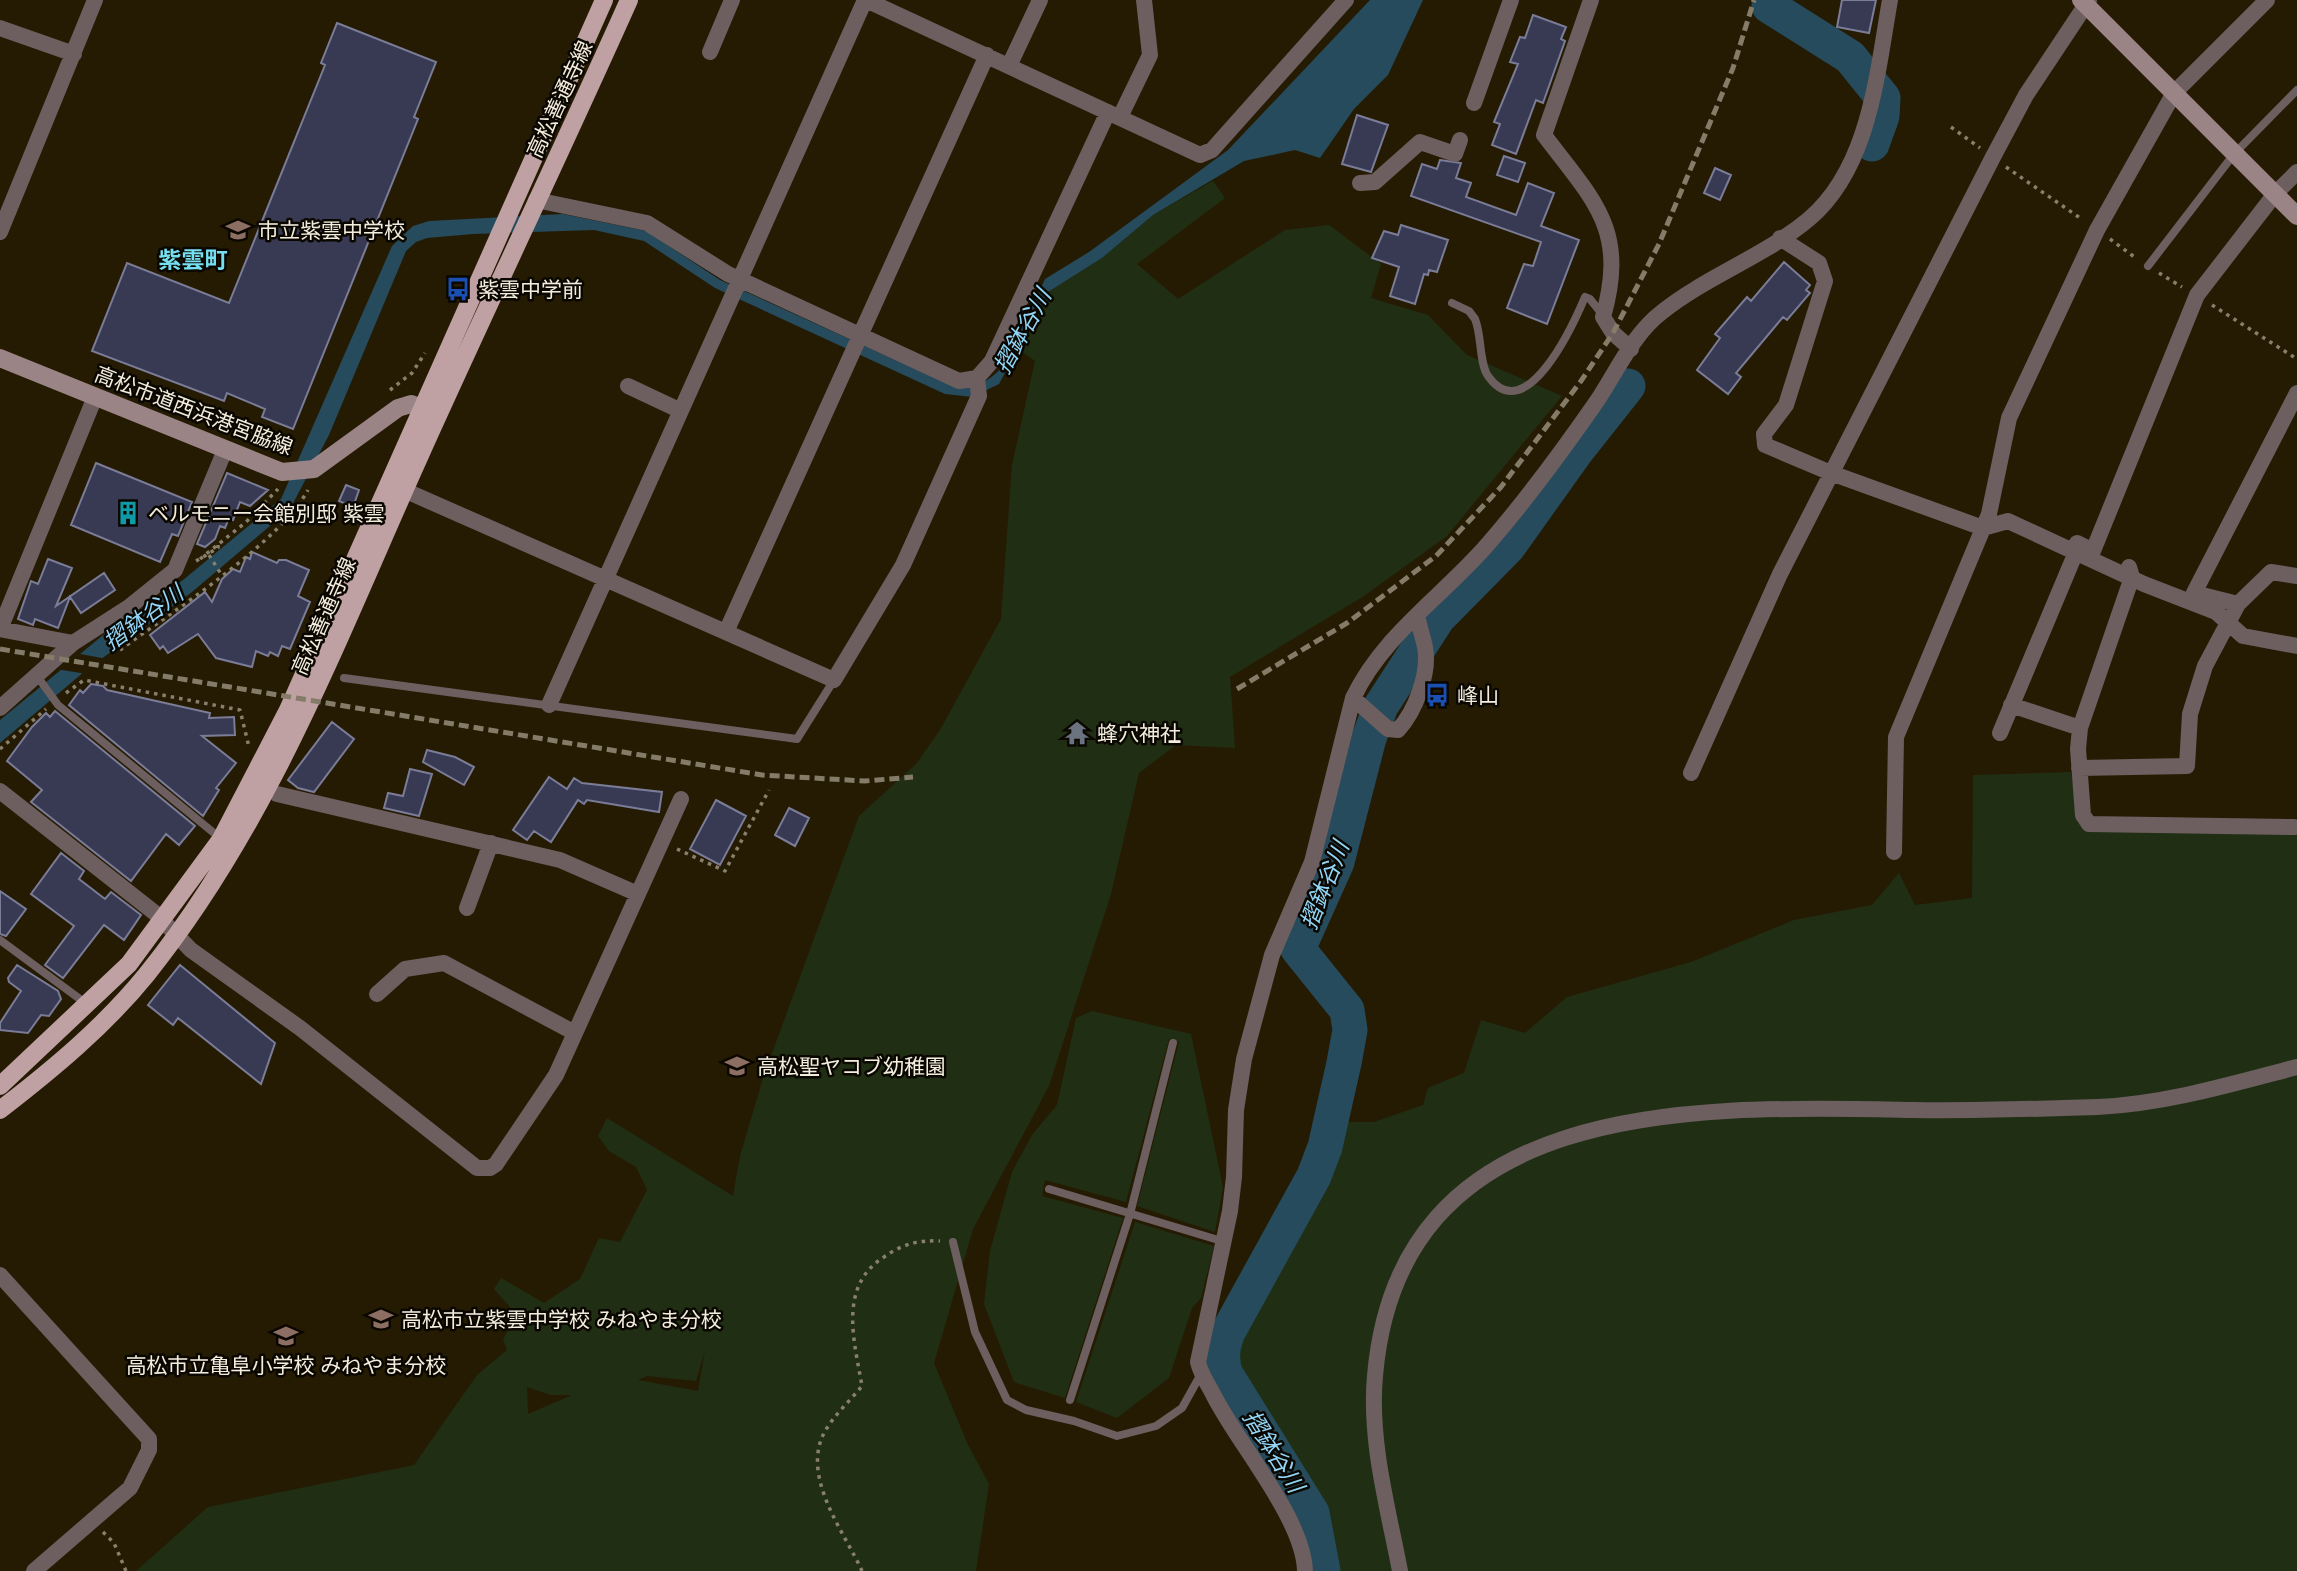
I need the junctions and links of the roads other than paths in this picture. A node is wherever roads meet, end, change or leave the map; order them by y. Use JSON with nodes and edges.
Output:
{"nodes":[{"id":1,"x":95,"y":0,"type":"edge"},
{"id":2,"x":604,"y":0,"type":"edge"},
{"id":3,"x":629,"y":0,"type":"edge"},
{"id":4,"x":732,"y":0,"type":"edge"},
{"id":5,"x":865,"y":0,"type":"edge"},
{"id":6,"x":1041,"y":0,"type":"edge"},
{"id":7,"x":1143,"y":0,"type":"edge"},
{"id":8,"x":1346,"y":0,"type":"edge"},
{"id":9,"x":1511,"y":0,"type":"edge"},
{"id":10,"x":1591,"y":0,"type":"edge"},
{"id":11,"x":1890,"y":0,"type":"edge"},
{"id":12,"x":2267,"y":0,"type":"edge"},
{"id":13,"x":2085,"y":2,"type":"edge"},
{"id":14,"x":0,"y":29,"type":"edge"},
{"id":15,"x":710,"y":52,"type":"dead end"},
{"id":16,"x":74,"y":54,"type":"junction"},
{"id":17,"x":987,"y":55,"type":"junction"},
{"id":18,"x":1009,"y":66,"type":"junction"},
{"id":19,"x":2297,"y":90,"type":"edge"},
{"id":20,"x":2174,"y":93,"type":"junction"},
{"id":21,"x":1474,"y":103,"type":"dead end"},
{"id":22,"x":1114,"y":114,"type":"junction"},
{"id":23,"x":1460,"y":140,"type":"dead end"},
{"id":24,"x":2234,"y":154,"type":"junction"},
{"id":25,"x":2297,"y":172,"type":"edge"},
{"id":26,"x":1360,"y":183,"type":"dead end"},
{"id":27,"x":2275,"y":194,"type":"junction"},
{"id":28,"x":536,"y":200,"type":"junction"},
{"id":29,"x":2297,"y":216,"type":"edge"},
{"id":30,"x":0,"y":232,"type":"edge"},
{"id":31,"x":1780,"y":238,"type":"junction"},
{"id":32,"x":2148,"y":266,"type":"road end"},
{"id":33,"x":734,"y":287,"type":"junction"},
{"id":34,"x":1452,"y":303,"type":"dead end"},
{"id":35,"x":1604,"y":317,"type":"junction"},
{"id":36,"x":857,"y":343,"type":"junction"},
{"id":37,"x":1631,"y":349,"type":"junction"},
{"id":38,"x":0,"y":358,"type":"edge"},
{"id":39,"x":978,"y":385,"type":"junction"},
{"id":40,"x":628,"y":386,"type":"dead end"},
{"id":41,"x":2297,"y":393,"type":"edge"},
{"id":42,"x":95,"y":397,"type":"junction"},
{"id":43,"x":679,"y":410,"type":"junction"},
{"id":44,"x":430,"y":411,"type":"junction"},
{"id":45,"x":225,"y":450,"type":"junction"},
{"id":46,"x":1831,"y":473,"type":"junction"},
{"id":47,"x":413,"y":494,"type":"dead end"},
{"id":48,"x":1983,"y":528,"type":"junction"},
{"id":49,"x":2085,"y":551,"type":"junction"},
{"id":50,"x":2297,"y":576,"type":"edge"},
{"id":51,"x":2132,"y":577,"type":"junction"},
{"id":52,"x":604,"y":579,"type":"junction"},
{"id":53,"x":2238,"y":604,"type":"junction"},
{"id":54,"x":1416,"y":615,"type":"junction"},
{"id":55,"x":2228,"y":622,"type":"junction"},
{"id":56,"x":0,"y":629,"type":"edge"},
{"id":57,"x":726,"y":632,"type":"junction"},
{"id":58,"x":73,"y":643,"type":"junction"},
{"id":59,"x":2297,"y":646,"type":"edge"},
{"id":60,"x":344,"y":678,"type":"dead end"},
{"id":61,"x":40,"y":679,"type":"junction"},
{"id":62,"x":834,"y":680,"type":"junction"},
{"id":63,"x":1353,"y":698,"type":"junction"},
{"id":64,"x":549,"y":705,"type":"junction"},
{"id":65,"x":2011,"y":705,"type":"junction"},
{"id":66,"x":0,"y":709,"type":"edge"},
{"id":67,"x":2080,"y":728,"type":"junction"},
{"id":68,"x":2000,"y":733,"type":"dead end"},
{"id":69,"x":2079,"y":768,"type":"junction"},
{"id":70,"x":1691,"y":773,"type":"dead end"},
{"id":71,"x":0,"y":791,"type":"edge"},
{"id":72,"x":277,"y":794,"type":"dead end"},
{"id":73,"x":681,"y":799,"type":"dead end"},
{"id":74,"x":2294,"y":827,"type":"dead end"},
{"id":75,"x":221,"y":839,"type":"junction"},
{"id":76,"x":491,"y":843,"type":"junction"},
{"id":77,"x":1894,"y":852,"type":"dead end"},
{"id":78,"x":638,"y":894,"type":"junction"},
{"id":79,"x":467,"y":908,"type":"dead end"},
{"id":80,"x":164,"y":921,"type":"junction"},
{"id":81,"x":176,"y":935,"type":"junction"},
{"id":82,"x":0,"y":940,"type":"edge"},
{"id":83,"x":377,"y":993,"type":"dead end"},
{"id":84,"x":89,"y":1005,"type":"junction"},
{"id":85,"x":575,"y":1033,"type":"junction"},
{"id":86,"x":1173,"y":1043,"type":"dead end"},
{"id":87,"x":2297,"y":1067,"type":"edge"},
{"id":88,"x":0,"y":1086,"type":"edge"},
{"id":89,"x":0,"y":1110,"type":"edge"},
{"id":90,"x":1049,"y":1189,"type":"dead end"},
{"id":91,"x":1130,"y":1214,"type":"junction"},
{"id":92,"x":953,"y":1242,"type":"road end"},
{"id":93,"x":1224,"y":1242,"type":"junction"},
{"id":94,"x":0,"y":1275,"type":"edge"},
{"id":95,"x":1201,"y":1374,"type":"junction"},
{"id":96,"x":1070,"y":1400,"type":"dead end"},
{"id":97,"x":34,"y":1571,"type":"edge"},
{"id":98,"x":1305,"y":1571,"type":"edge"},
{"id":99,"x":1400,"y":1571,"type":"edge"}],
"edges":[{"from":1,"to":16,"type":"street"},
{"from":2,"to":44,"type":"main road","name":"高松善通寺線"},
{"from":3,"to":28,"type":"main road","name":"高松善通寺線"},
{"from":4,"to":15,"type":"street"},
{"from":5,"to":17,"type":"street"},
{"from":5,"to":33,"type":"street"},
{"from":6,"to":18,"type":"street"},
{"from":7,"to":22,"type":"street"},
{"from":8,"to":22,"type":"street"},
{"from":9,"to":21,"type":"street"},
{"from":10,"to":35,"type":"street"},
{"from":11,"to":31,"type":"street"},
{"from":12,"to":20,"type":"street"},
{"from":13,"to":20,"type":"street"},
{"from":13,"to":46,"type":"street"},
{"from":14,"to":16,"type":"street"},
{"from":16,"to":30,"type":"street"},
{"from":17,"to":18,"type":"street"},
{"from":17,"to":36,"type":"street"},
{"from":18,"to":22,"type":"street"},
{"from":19,"to":24,"type":"lane"},
{"from":20,"to":24,"type":"street"},
{"from":20,"to":48,"type":"street"},
{"from":22,"to":39,"type":"street"},
{"from":23,"to":26,"type":"street"},
{"from":24,"to":27,"type":"street"},
{"from":24,"to":32,"type":"lane"},
{"from":25,"to":27,"type":"street"},
{"from":27,"to":29,"type":"street"},
{"from":27,"to":49,"type":"street"},
{"from":28,"to":33,"type":"street"},
{"from":28,"to":44,"type":"main road","name":"高松善通寺線"},
{"from":31,"to":37,"type":"street"},
{"from":31,"to":46,"type":"street"},
{"from":33,"to":36,"type":"street"},
{"from":33,"to":43,"type":"street"},
{"from":34,"to":35,"type":"lane"},
{"from":35,"to":37,"type":"street"},
{"from":36,"to":39,"type":"street"},
{"from":36,"to":57,"type":"street"},
{"from":37,"to":54,"type":"street"},
{"from":38,"to":42,"type":"street","name":"高松市道西浜港宮脇線"},
{"from":39,"to":62,"type":"street"},
{"from":40,"to":43,"type":"street"},
{"from":41,"to":53,"type":"street"},
{"from":42,"to":45,"type":"street","name":"高松市道西浜港宮脇線"},
{"from":42,"to":56,"type":"street"},
{"from":43,"to":52,"type":"street"},
{"from":44,"to":45,"type":"street","name":"高松市道西浜港宮脇線"},
{"from":44,"to":75,"type":"main road","name":"高松善通寺線"},
{"from":44,"to":81,"type":"main road","name":"高松善通寺線"},
{"from":45,"to":58,"type":"street"},
{"from":46,"to":48,"type":"street"},
{"from":46,"to":70,"type":"street"},
{"from":47,"to":52,"type":"street"},
{"from":48,"to":49,"type":"street"},
{"from":48,"to":77,"type":"street"},
{"from":49,"to":51,"type":"street"},
{"from":49,"to":65,"type":"street"},
{"from":50,"to":53,"type":"street"},
{"from":51,"to":55,"type":"street"},
{"from":51,"to":67,"type":"street"},
{"from":52,"to":57,"type":"street"},
{"from":52,"to":64,"type":"street"},
{"from":53,"to":55,"type":"street"},
{"from":54,"to":63,"type":"street"},
{"from":54,"to":63,"type":"street"},
{"from":55,"to":59,"type":"street"},
{"from":55,"to":69,"type":"street"},
{"from":56,"to":58,"type":"street"},
{"from":57,"to":62,"type":"street"},
{"from":58,"to":61,"type":"street"},
{"from":60,"to":64,"type":"lane"},
{"from":61,"to":66,"type":"street"},
{"from":61,"to":75,"type":"lane"},
{"from":62,"to":64,"type":"lane"},
{"from":63,"to":93,"type":"street"},
{"from":65,"to":67,"type":"street"},
{"from":65,"to":68,"type":"street"},
{"from":67,"to":69,"type":"street"},
{"from":69,"to":74,"type":"street"},
{"from":71,"to":80,"type":"street"},
{"from":72,"to":76,"type":"street"},
{"from":73,"to":78,"type":"street"},
{"from":75,"to":80,"type":"main road","name":"高松善通寺線"},
{"from":76,"to":78,"type":"street"},
{"from":76,"to":79,"type":"street"},
{"from":78,"to":85,"type":"street"},
{"from":80,"to":81,"type":"street"},
{"from":80,"to":84,"type":"main road","name":"高松善通寺線"},
{"from":81,"to":85,"type":"street"},
{"from":81,"to":89,"type":"main road","name":"高松善通寺線"},
{"from":82,"to":84,"type":"lane"},
{"from":83,"to":85,"type":"street"},
{"from":84,"to":88,"type":"main road","name":"高松善通寺線"},
{"from":86,"to":91,"type":"lane"},
{"from":87,"to":99,"type":"street"},
{"from":90,"to":91,"type":"lane"},
{"from":91,"to":93,"type":"lane"},
{"from":91,"to":96,"type":"lane"},
{"from":92,"to":95,"type":"lane"},
{"from":93,"to":95,"type":"street"},
{"from":94,"to":97,"type":"street"},
{"from":95,"to":98,"type":"street"}]}
